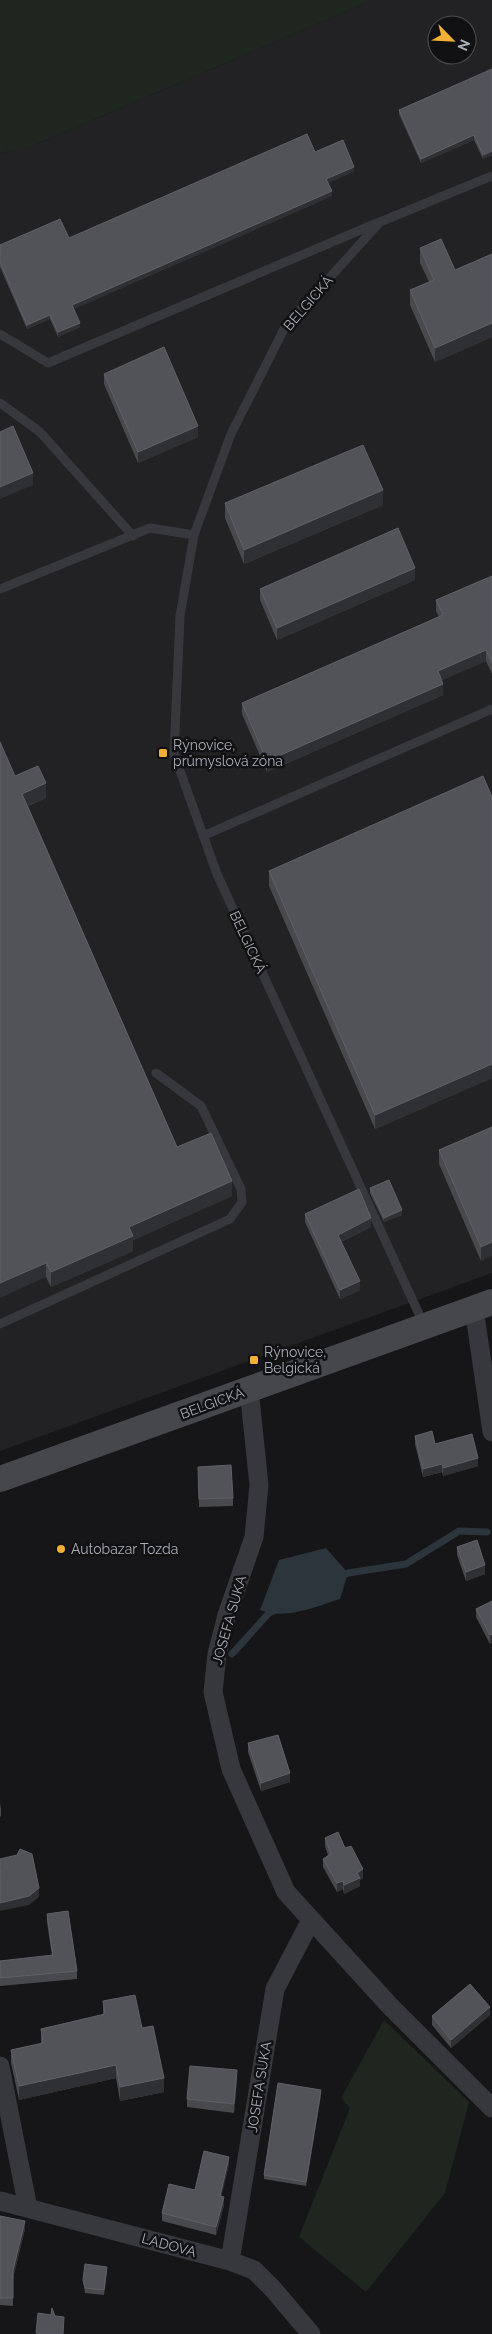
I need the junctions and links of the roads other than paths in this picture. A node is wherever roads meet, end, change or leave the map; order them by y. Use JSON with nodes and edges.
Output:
{"nodes":[{"id":1,"x":492,"y":176,"type":"edge"},
{"id":2,"x":380,"y":222,"type":"junction"},
{"id":3,"x":0,"y":334,"type":"edge"},
{"id":4,"x":0,"y":403,"type":"edge"},
{"id":5,"x":194,"y":535,"type":"junction"},
{"id":6,"x":132,"y":536,"type":"junction"},
{"id":7,"x":0,"y":589,"type":"edge"},
{"id":8,"x":492,"y":709,"type":"edge"},
{"id":9,"x":203,"y":836,"type":"junction"},
{"id":10,"x":156,"y":1073,"type":"dead end"},
{"id":11,"x":483,"y":1305,"type":"edge"},
{"id":12,"x":0,"y":1324,"type":"edge"},
{"id":13,"x":424,"y":1326,"type":"junction"},
{"id":14,"x":248,"y":1390,"type":"junction"},
{"id":15,"x":492,"y":1432,"type":"edge"},
{"id":16,"x":0,"y":1479,"type":"edge"},
{"id":17,"x":311,"y":1920,"type":"junction"},
{"id":18,"x":0,"y":2066,"type":"edge"},
{"id":19,"x":492,"y":2108,"type":"edge"},
{"id":20,"x":0,"y":2201,"type":"edge"},
{"id":21,"x":28,"y":2208,"type":"junction"},
{"id":22,"x":230,"y":2261,"type":"junction"},
{"id":23,"x":311,"y":2334,"type":"edge"}],
"edges":[{"from":1,"to":2,"type":"lane","name":"BELGICKÁ"},
{"from":2,"to":3,"type":"lane"},
{"from":2,"to":5,"type":"lane","name":"BELGICKÁ"},
{"from":4,"to":6,"type":"lane"},
{"from":5,"to":6,"type":"lane"},
{"from":5,"to":9,"type":"lane","name":"BELGICKÁ"},
{"from":6,"to":7,"type":"lane"},
{"from":8,"to":9,"type":"lane"},
{"from":9,"to":13,"type":"lane","name":"BELGICKÁ"},
{"from":10,"to":12,"type":"lane"},
{"from":11,"to":13,"type":"street","name":"BELGICKÁ"},
{"from":11,"to":15,"type":"street"},
{"from":13,"to":14,"type":"street","name":"BELGICKÁ"},
{"from":14,"to":16,"type":"street","name":"BELGICKÁ"},
{"from":14,"to":17,"type":"street","name":"JOSEFA SUKA"},
{"from":17,"to":19,"type":"street","name":"JOSEFA SUKA"},
{"from":17,"to":22,"type":"street","name":"JOSEFA SUKA"},
{"from":18,"to":21,"type":"street"},
{"from":20,"to":21,"type":"street","name":"LADOVA"},
{"from":21,"to":22,"type":"street","name":"LADOVA"},
{"from":22,"to":23,"type":"street","name":"LADOVA"}]}
